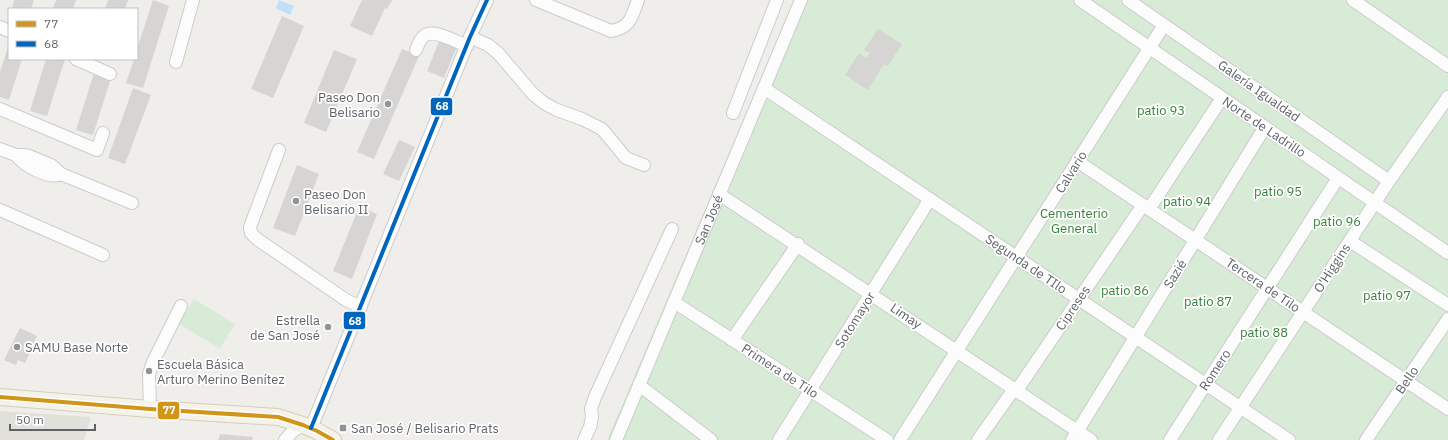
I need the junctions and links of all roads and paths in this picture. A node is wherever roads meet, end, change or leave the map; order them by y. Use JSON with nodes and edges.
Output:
{"nodes":[{"id":1,"x":194,"y":0,"type":"edge"},
{"id":2,"x":487,"y":0,"type":"edge"},
{"id":3,"x":536,"y":0,"type":"edge"},
{"id":4,"x":638,"y":0,"type":"edge"},
{"id":5,"x":777,"y":0,"type":"edge"},
{"id":6,"x":801,"y":0,"type":"edge"},
{"id":7,"x":1080,"y":0,"type":"edge"},
{"id":8,"x":1128,"y":0,"type":"edge"},
{"id":9,"x":1353,"y":0,"type":"edge"},
{"id":10,"x":1164,"y":25,"type":"junction"},
{"id":11,"x":469,"y":41,"type":"junction"},
{"id":12,"x":1149,"y":48,"type":"junction"},
{"id":13,"x":416,"y":50,"type":"dead end"},
{"id":14,"x":78,"y":60,"type":"edge"},
{"id":15,"x":176,"y":62,"type":"dead end"},
{"id":16,"x":1448,"y":66,"type":"edge"},
{"id":17,"x":110,"y":74,"type":"dead end"},
{"id":18,"x":764,"y":88,"type":"junction"},
{"id":19,"x":1448,"y":96,"type":"edge"},
{"id":20,"x":1222,"y":98,"type":"junction"},
{"id":21,"x":0,"y":110,"type":"edge"},
{"id":22,"x":733,"y":113,"type":"dead end"},
{"id":23,"x":1265,"y":128,"type":"junction"},
{"id":24,"x":103,"y":133,"type":"dead end"},
{"id":25,"x":0,"y":149,"type":"edge"},
{"id":26,"x":279,"y":150,"type":"dead end"},
{"id":27,"x":1077,"y":161,"type":"junction"},
{"id":28,"x":644,"y":165,"type":"dead end"},
{"id":29,"x":1338,"y":178,"type":"junction"},
{"id":30,"x":1390,"y":181,"type":"junction"},
{"id":31,"x":719,"y":194,"type":"junction"},
{"id":32,"x":930,"y":199,"type":"junction"},
{"id":33,"x":132,"y":203,"type":"dead end"},
{"id":34,"x":1375,"y":203,"type":"junction"},
{"id":35,"x":1146,"y":207,"type":"junction"},
{"id":36,"x":0,"y":210,"type":"edge"},
{"id":37,"x":672,"y":229,"type":"dead end"},
{"id":38,"x":1196,"y":240,"type":"junction"},
{"id":39,"x":1350,"y":241,"type":"junction"},
{"id":40,"x":798,"y":244,"type":"junction"},
{"id":41,"x":1448,"y":253,"type":"edge"},
{"id":42,"x":103,"y":255,"type":"dead end"},
{"id":43,"x":1016,"y":257,"type":"junction"},
{"id":44,"x":1268,"y":288,"type":"junction"},
{"id":45,"x":871,"y":293,"type":"junction"},
{"id":46,"x":1079,"y":299,"type":"junction"},
{"id":47,"x":674,"y":302,"type":"junction"},
{"id":48,"x":1448,"y":305,"type":"edge"},
{"id":49,"x":181,"y":306,"type":"dead end"},
{"id":50,"x":361,"y":307,"type":"junction"},
{"id":51,"x":1303,"y":312,"type":"junction"},
{"id":52,"x":1448,"y":319,"type":"edge"},
{"id":53,"x":1136,"y":337,"type":"junction"},
{"id":54,"x":732,"y":340,"type":"junction"},
{"id":55,"x":957,"y":351,"type":"junction"},
{"id":56,"x":1406,"y":381,"type":"junction"},
{"id":57,"x":1206,"y":384,"type":"junction"},
{"id":58,"x":639,"y":385,"type":"junction"},
{"id":59,"x":810,"y":390,"type":"junction"},
{"id":60,"x":1015,"y":390,"type":"junction"},
{"id":61,"x":0,"y":397,"type":"edge"},
{"id":62,"x":1240,"y":408,"type":"junction"},
{"id":63,"x":150,"y":409,"type":"junction"},
{"id":64,"x":1448,"y":409,"type":"edge"},
{"id":65,"x":318,"y":433,"type":"edge"},
{"id":66,"x":1075,"y":435,"type":"edge"},
{"id":67,"x":286,"y":440,"type":"edge"},
{"id":68,"x":584,"y":440,"type":"edge"},
{"id":69,"x":616,"y":440,"type":"edge"},
{"id":70,"x":710,"y":440,"type":"edge"},
{"id":71,"x":779,"y":440,"type":"edge"},
{"id":72,"x":887,"y":440,"type":"edge"},
{"id":73,"x":900,"y":440,"type":"edge"},
{"id":74,"x":978,"y":440,"type":"edge"},
{"id":75,"x":1092,"y":440,"type":"edge"},
{"id":76,"x":1170,"y":440,"type":"edge"},
{"id":77,"x":1218,"y":440,"type":"edge"},
{"id":78,"x":1289,"y":440,"type":"edge"},
{"id":79,"x":1366,"y":440,"type":"edge"}],
"edges":[{"from":1,"to":15,"type":"street"},
{"from":2,"to":11,"type":"street"},
{"from":3,"to":4,"type":"street"},
{"from":5,"to":22,"type":"street"},
{"from":6,"to":18,"type":"street","name":"San José"},
{"from":7,"to":12,"type":"street","name":"Norte de Ladrillo"},
{"from":8,"to":10,"type":"street","name":"Galería Igualdad"},
{"from":9,"to":16,"type":"street"},
{"from":10,"to":12,"type":"street","name":"Calvario"},
{"from":10,"to":30,"type":"street","name":"Galería Igualdad"},
{"from":11,"to":13,"type":"street"},
{"from":11,"to":28,"type":"street"},
{"from":11,"to":50,"type":"street"},
{"from":12,"to":20,"type":"street","name":"Norte de Ladrillo"},
{"from":12,"to":27,"type":"street","name":"Calvario"},
{"from":14,"to":17,"type":"street"},
{"from":18,"to":31,"type":"street","name":"San José"},
{"from":18,"to":32,"type":"street","name":"Segunda de TIlo"},
{"from":19,"to":30,"type":"street","name":"O'Higgins"},
{"from":20,"to":23,"type":"street","name":"Norte de Ladrillo"},
{"from":20,"to":35,"type":"street","name":"Cipreses"},
{"from":21,"to":24,"type":"street"},
{"from":23,"to":29,"type":"street","name":"Norte de Ladrillo"},
{"from":23,"to":38,"type":"street","name":"Sazié"},
{"from":25,"to":33,"type":"street"},
{"from":26,"to":50,"type":"street"},
{"from":27,"to":35,"type":"street","name":"Tercera de Tilo"},
{"from":27,"to":43,"type":"street","name":"Calvario"},
{"from":29,"to":34,"type":"street","name":"Norte de Ladrillo"},
{"from":29,"to":44,"type":"street","name":"Romero"},
{"from":30,"to":34,"type":"street","name":"O'Higgins"},
{"from":31,"to":40,"type":"street","name":"Limay"},
{"from":31,"to":47,"type":"street","name":"San José"},
{"from":32,"to":43,"type":"street","name":"Segunda de TIlo"},
{"from":32,"to":45,"type":"street","name":"Sotomayor"},
{"from":34,"to":39,"type":"street","name":"O'Higgins"},
{"from":34,"to":41,"type":"street","name":"Norte de Ladrillo"},
{"from":35,"to":38,"type":"street","name":"Tercera de Tilo"},
{"from":35,"to":46,"type":"street","name":"Cipreses"},
{"from":36,"to":42,"type":"street"},
{"from":37,"to":68,"type":"street"},
{"from":38,"to":44,"type":"street","name":"Tercera de Tilo"},
{"from":38,"to":53,"type":"street","name":"Sazié"},
{"from":39,"to":48,"type":"street"},
{"from":39,"to":51,"type":"street","name":"O'Higgins"},
{"from":40,"to":45,"type":"street","name":"Limay"},
{"from":40,"to":54,"type":"street"},
{"from":43,"to":46,"type":"street","name":"Segunda de TIlo"},
{"from":43,"to":55,"type":"street","name":"Calvario"},
{"from":44,"to":51,"type":"street","name":"Tercera de Tilo"},
{"from":44,"to":57,"type":"street","name":"Romero"},
{"from":45,"to":55,"type":"street","name":"Limay"},
{"from":45,"to":59,"type":"street","name":"Sotomayor"},
{"from":46,"to":53,"type":"street","name":"Segunda de TIlo"},
{"from":46,"to":60,"type":"street","name":"Cipreses"},
{"from":47,"to":54,"type":"street","name":"Primera de Tilo"},
{"from":47,"to":58,"type":"street","name":"San José"},
{"from":49,"to":63,"type":"street"},
{"from":50,"to":65,"type":"street"},
{"from":51,"to":56,"type":"street","name":"Tercera de Tilo"},
{"from":51,"to":62,"type":"street","name":"O'Higgins"},
{"from":52,"to":56,"type":"street","name":"Bello"},
{"from":53,"to":57,"type":"street","name":"Segunda de TIlo"},
{"from":53,"to":66,"type":"street","name":"Sazié"},
{"from":54,"to":59,"type":"street","name":"Primera de Tilo"},
{"from":55,"to":60,"type":"street","name":"Limay"},
{"from":55,"to":73,"type":"street","name":"Calvario"},
{"from":56,"to":64,"type":"street","name":"Tercera de Tilo"},
{"from":56,"to":79,"type":"street","name":"Bello"},
{"from":57,"to":62,"type":"street","name":"Segunda de TIlo"},
{"from":57,"to":76,"type":"street","name":"Romero"},
{"from":58,"to":69,"type":"street","name":"San José"},
{"from":58,"to":70,"type":"street"},
{"from":59,"to":71,"type":"street","name":"Sotomayor"},
{"from":59,"to":72,"type":"street","name":"Primera de Tilo"},
{"from":60,"to":66,"type":"street","name":"Limay"},
{"from":60,"to":74,"type":"street","name":"Cipreses"},
{"from":61,"to":63,"type":"main road"},
{"from":62,"to":77,"type":"street","name":"O'Higgins"},
{"from":62,"to":78,"type":"street","name":"Segunda de TIlo"},
{"from":63,"to":65,"type":"main road"},
{"from":65,"to":67,"type":"street"},
{"from":66,"to":75,"type":"street","name":"Limay"}]}
